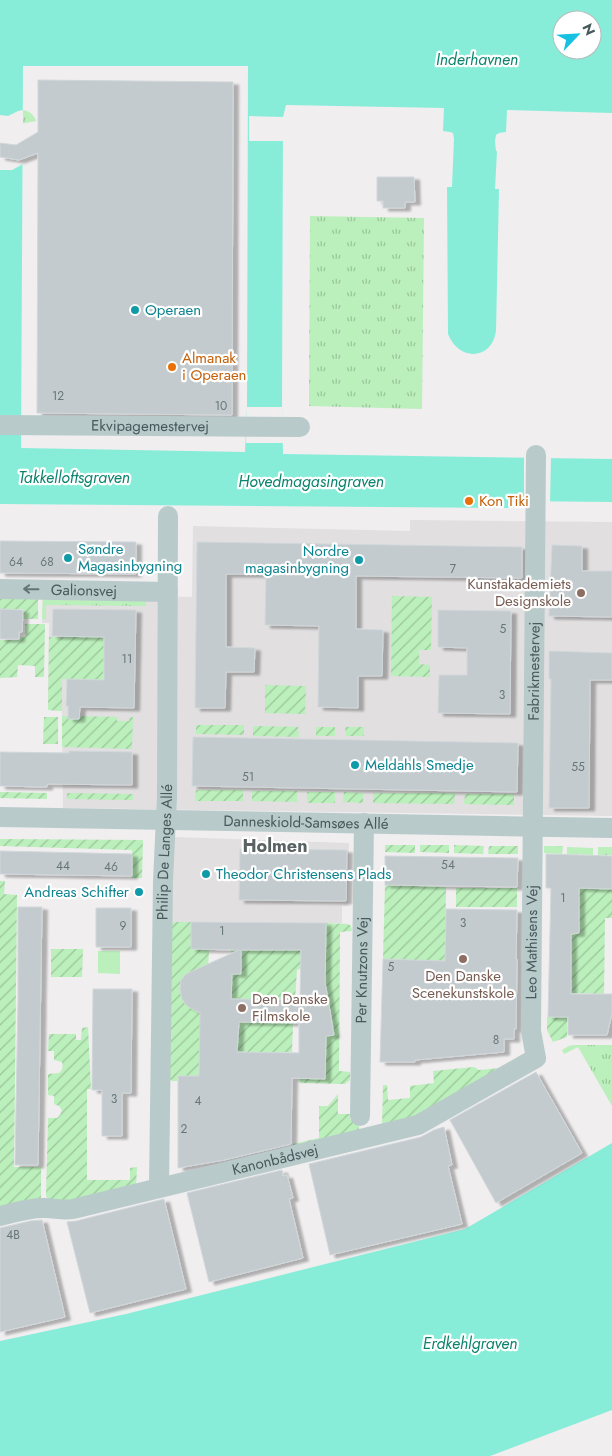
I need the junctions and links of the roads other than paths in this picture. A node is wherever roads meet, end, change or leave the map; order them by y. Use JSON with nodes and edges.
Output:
{"nodes":[{"id":1,"x":0,"y":425,"type":"edge"},
{"id":2,"x":296,"y":427,"type":"dead end"},
{"id":3,"x":536,"y":455,"type":"dead end"},
{"id":4,"x":168,"y":516,"type":"dead end"},
{"id":5,"x":0,"y":589,"type":"edge"},
{"id":6,"x":168,"y":592,"type":"junction"},
{"id":7,"x":0,"y":817,"type":"edge"},
{"id":8,"x":166,"y":820,"type":"junction"},
{"id":9,"x":364,"y":823,"type":"junction"},
{"id":10,"x":533,"y":826,"type":"junction"},
{"id":11,"x":612,"y":828,"type":"edge"},
{"id":12,"x":536,"y":1058,"type":"joint"},
{"id":13,"x":360,"y":1116,"type":"dead end"},
{"id":14,"x":159,"y":1188,"type":"junction"},
{"id":15,"x":0,"y":1216,"type":"edge"}],
"edges":[{"from":1,"to":2,"type":"street","name":"Ekvipagemestervej"},
{"from":3,"to":10,"type":"street","name":"Fabrikmestervej"},
{"from":4,"to":6,"type":"street","name":"Philip De Langes Allé"},
{"from":6,"to":5,"type":"street","name":"Galionsvej","one_way":true},
{"from":6,"to":8,"type":"street","name":"Philip De Langes Allé"},
{"from":7,"to":8,"type":"street","name":"Danneskiold-Samsøes Allé"},
{"from":8,"to":9,"type":"street","name":"Danneskiold-Samsøes Allé"},
{"from":8,"to":14,"type":"street","name":"Philip De Langes Allé"},
{"from":9,"to":10,"type":"street","name":"Danneskiold-Samsøes Allé"},
{"from":9,"to":13,"type":"street","name":"Per Knutzons Vej"},
{"from":10,"to":11,"type":"street","name":"Danneskiold-Samsøes Allé"},
{"from":10,"to":12,"type":"street","name":"Leo Mathisens Vej"},
{"from":12,"to":14,"type":"street","name":"Kanonbådsvej"},
{"from":14,"to":15,"type":"street","name":"Kanonbådsvej"}]}
